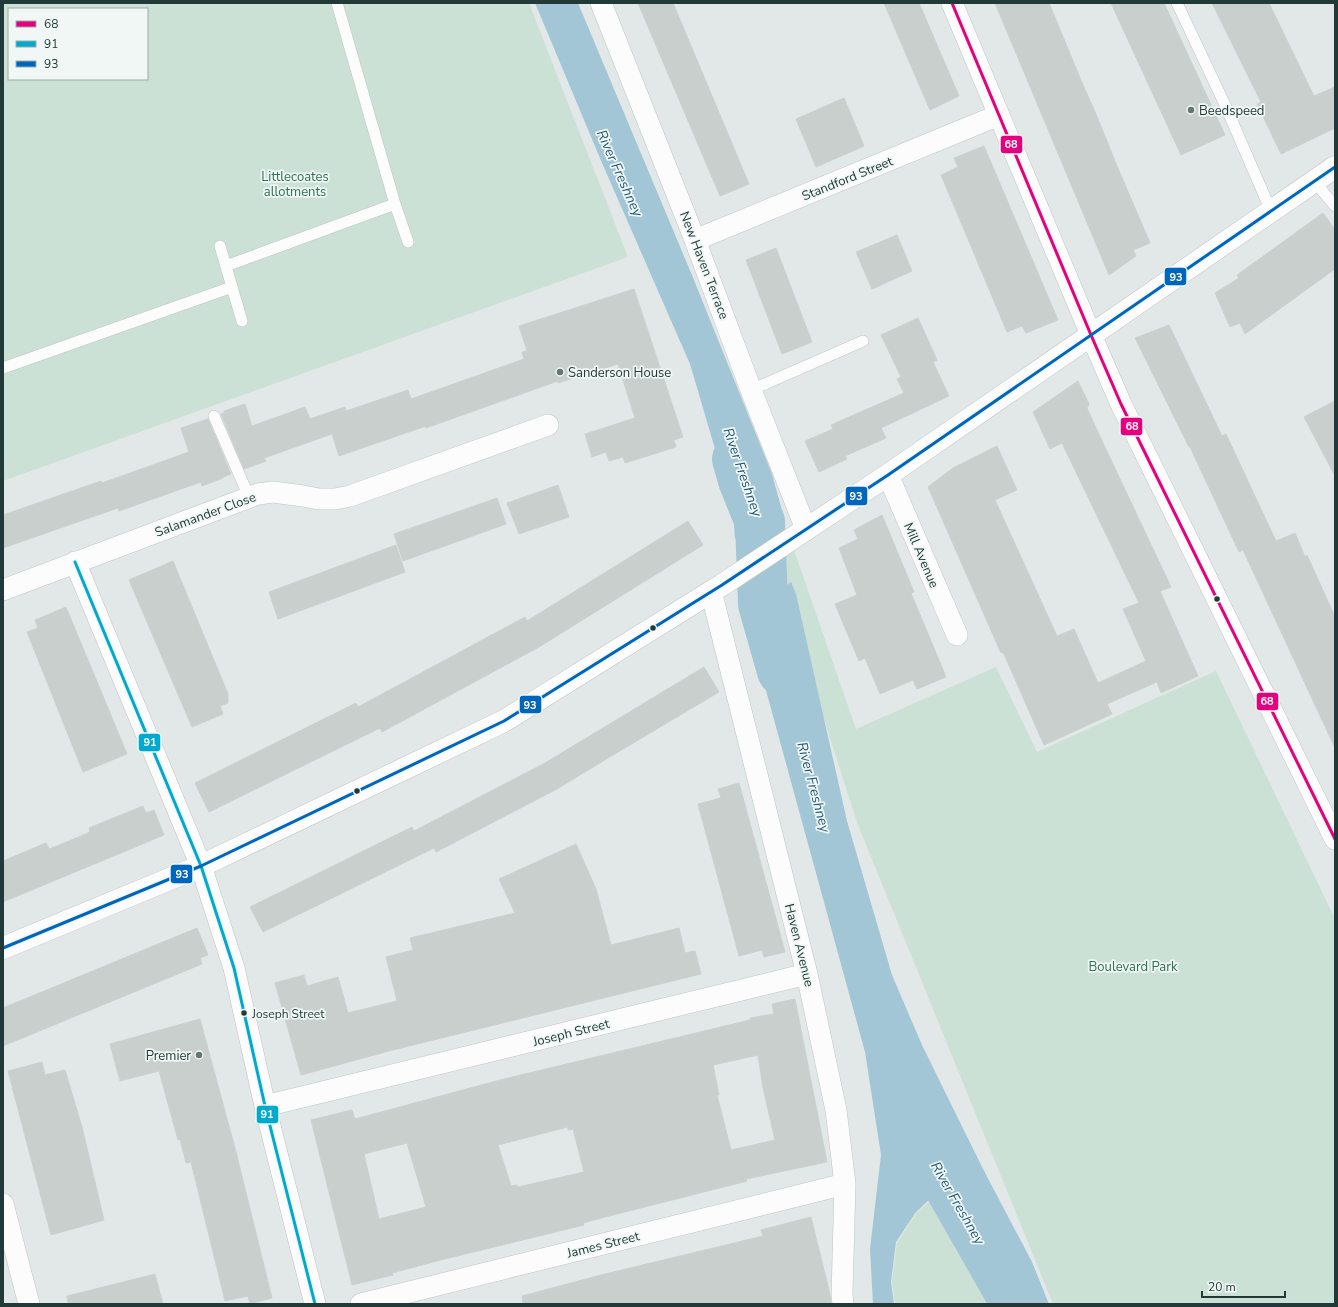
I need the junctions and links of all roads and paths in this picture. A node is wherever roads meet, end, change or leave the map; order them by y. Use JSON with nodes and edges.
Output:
{"nodes":[{"id":1,"x":337,"y":3,"type":"edge"},
{"id":2,"x":601,"y":3,"type":"edge"},
{"id":3,"x":952,"y":3,"type":"edge"},
{"id":4,"x":1178,"y":3,"type":"edge"},
{"id":5,"x":999,"y":116,"type":"junction"},
{"id":6,"x":1335,"y":167,"type":"edge"},
{"id":7,"x":1314,"y":181,"type":"junction"},
{"id":8,"x":395,"y":204,"type":"junction"},
{"id":9,"x":1335,"y":206,"type":"edge"},
{"id":10,"x":1271,"y":211,"type":"junction"},
{"id":11,"x":696,"y":240,"type":"junction"},
{"id":12,"x":408,"y":242,"type":"dead end"},
{"id":13,"x":220,"y":246,"type":"dead end"},
{"id":14,"x":226,"y":266,"type":"junction"},
{"id":15,"x":232,"y":287,"type":"junction"},
{"id":16,"x":242,"y":321,"type":"dead end"},
{"id":17,"x":1091,"y":335,"type":"junction"},
{"id":18,"x":863,"y":341,"type":"dead end"},
{"id":19,"x":3,"y":368,"type":"edge"},
{"id":20,"x":751,"y":390,"type":"junction"},
{"id":21,"x":214,"y":416,"type":"dead end"},
{"id":22,"x":548,"y":425,"type":"dead end"},
{"id":23,"x":888,"y":475,"type":"junction"},
{"id":24,"x":249,"y":497,"type":"junction"},
{"id":25,"x":800,"y":533,"type":"junction"},
{"id":26,"x":75,"y":562,"type":"junction"},
{"id":27,"x":716,"y":588,"type":"junction"},
{"id":28,"x":3,"y":590,"type":"edge"},
{"id":29,"x":957,"y":635,"type":"dead end"},
{"id":30,"x":1335,"y":839,"type":"edge"},
{"id":31,"x":201,"y":866,"type":"junction"},
{"id":32,"x":3,"y":948,"type":"edge"},
{"id":33,"x":807,"y":974,"type":"junction"},
{"id":34,"x":265,"y":1106,"type":"junction"},
{"id":35,"x":845,"y":1184,"type":"junction"},
{"id":36,"x":3,"y":1204,"type":"edge"},
{"id":37,"x":29,"y":1304,"type":"edge"},
{"id":38,"x":315,"y":1304,"type":"edge"},
{"id":39,"x":361,"y":1304,"type":"edge"},
{"id":40,"x":843,"y":1304,"type":"edge"}],
"edges":[{"from":1,"to":8,"type":"lane"},
{"from":2,"to":11,"type":"street","name":"New Haven Terrace"},
{"from":3,"to":5,"type":"street"},
{"from":4,"to":10,"type":"lane"},
{"from":5,"to":11,"type":"street","name":"Standford Street"},
{"from":5,"to":17,"type":"street"},
{"from":6,"to":7,"type":"street"},
{"from":7,"to":9,"type":"lane"},
{"from":7,"to":10,"type":"street"},
{"from":8,"to":12,"type":"lane"},
{"from":8,"to":14,"type":"lane"},
{"from":10,"to":17,"type":"street"},
{"from":11,"to":20,"type":"street","name":"New Haven Terrace"},
{"from":13,"to":14,"type":"lane"},
{"from":14,"to":15,"type":"lane"},
{"from":15,"to":16,"type":"lane"},
{"from":15,"to":19,"type":"lane"},
{"from":17,"to":23,"type":"street"},
{"from":17,"to":30,"type":"street"},
{"from":18,"to":20,"type":"lane"},
{"from":20,"to":25,"type":"street","name":"New Haven Terrace"},
{"from":21,"to":24,"type":"lane"},
{"from":22,"to":24,"type":"street","name":"Salamander Close"},
{"from":23,"to":25,"type":"street"},
{"from":23,"to":29,"type":"street","name":"Mill Avenue"},
{"from":24,"to":26,"type":"street","name":"Salamander Close"},
{"from":25,"to":27,"type":"street"},
{"from":26,"to":28,"type":"street","name":"Salamander Close"},
{"from":26,"to":31,"type":"street"},
{"from":27,"to":31,"type":"street"},
{"from":27,"to":33,"type":"street","name":"Haven Avenue"},
{"from":31,"to":32,"type":"street"},
{"from":31,"to":34,"type":"street"},
{"from":33,"to":34,"type":"street","name":"Joseph Street"},
{"from":33,"to":35,"type":"street","name":"Haven Avenue"},
{"from":34,"to":38,"type":"street"},
{"from":35,"to":39,"type":"street","name":"James Street"},
{"from":35,"to":40,"type":"street","name":"Haven Avenue"},
{"from":36,"to":37,"type":"street"}]}
